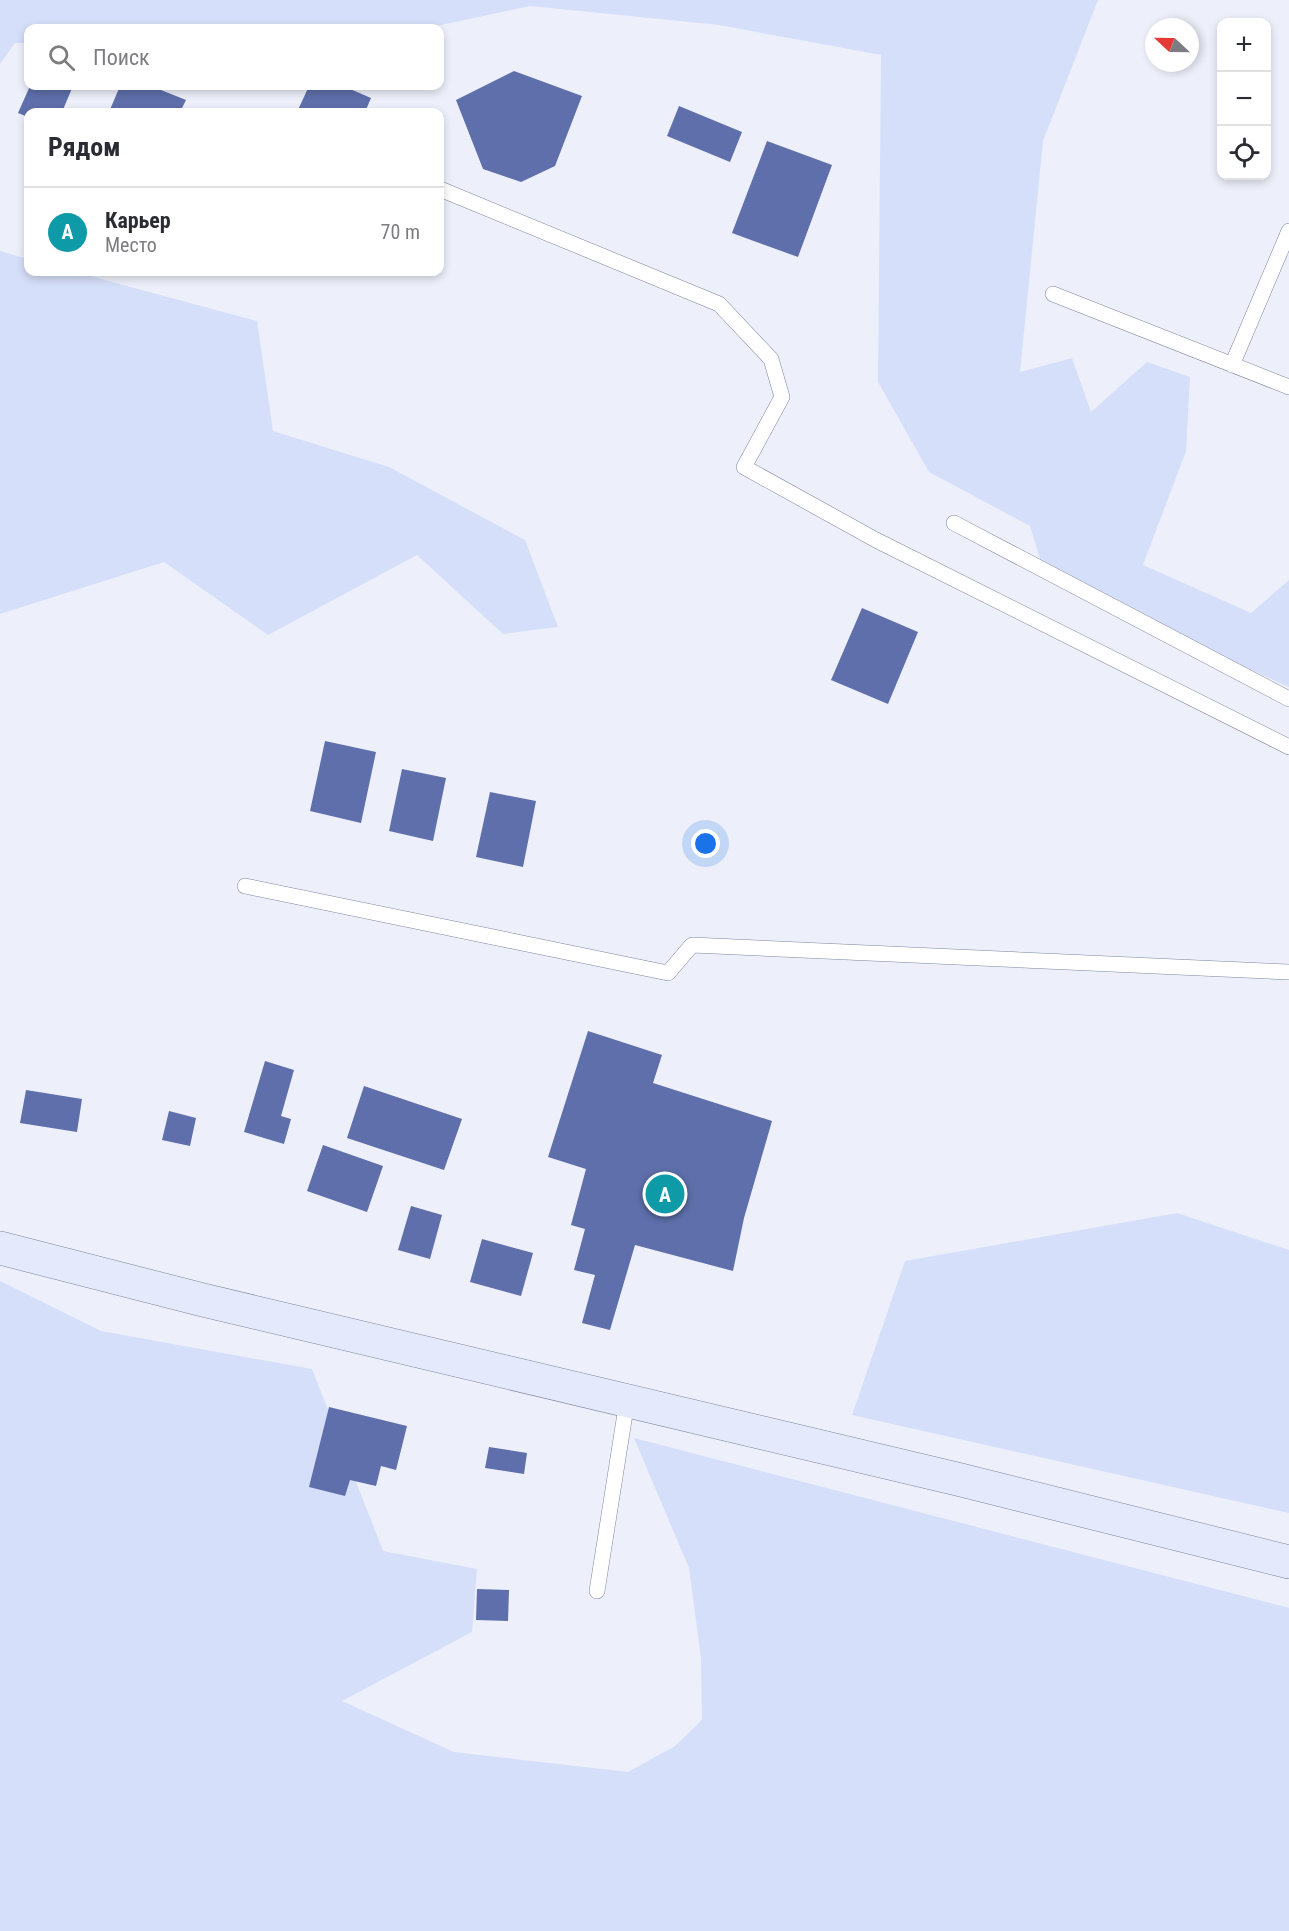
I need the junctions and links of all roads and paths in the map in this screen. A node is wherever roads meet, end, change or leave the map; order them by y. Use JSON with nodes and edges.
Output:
{"nodes":[{"id":1,"x":444,"y":191,"type":"edge"},
{"id":2,"x":1289,"y":231,"type":"edge"},
{"id":3,"x":1053,"y":294,"type":"dead end"},
{"id":4,"x":1232,"y":364,"type":"junction"},
{"id":5,"x":1289,"y":387,"type":"edge"},
{"id":6,"x":954,"y":523,"type":"dead end"},
{"id":7,"x":1289,"y":699,"type":"edge"},
{"id":8,"x":1289,"y":747,"type":"edge"},
{"id":9,"x":244,"y":886,"type":"dead end"},
{"id":10,"x":1289,"y":972,"type":"edge"},
{"id":11,"x":0,"y":1248,"type":"edge"},
{"id":12,"x":627,"y":1401,"type":"junction"},
{"id":13,"x":1289,"y":1562,"type":"edge"},
{"id":14,"x":597,"y":1592,"type":"dead end"}],
"edges":[{"from":1,"to":8,"type":"lane"},
{"from":2,"to":4,"type":"lane"},
{"from":3,"to":4,"type":"lane"},
{"from":4,"to":5,"type":"lane"},
{"from":6,"to":7,"type":"lane"},
{"from":9,"to":10,"type":"lane"},
{"from":11,"to":12,"type":"main road"},
{"from":12,"to":13,"type":"main road"},
{"from":12,"to":14,"type":"lane"}]}
